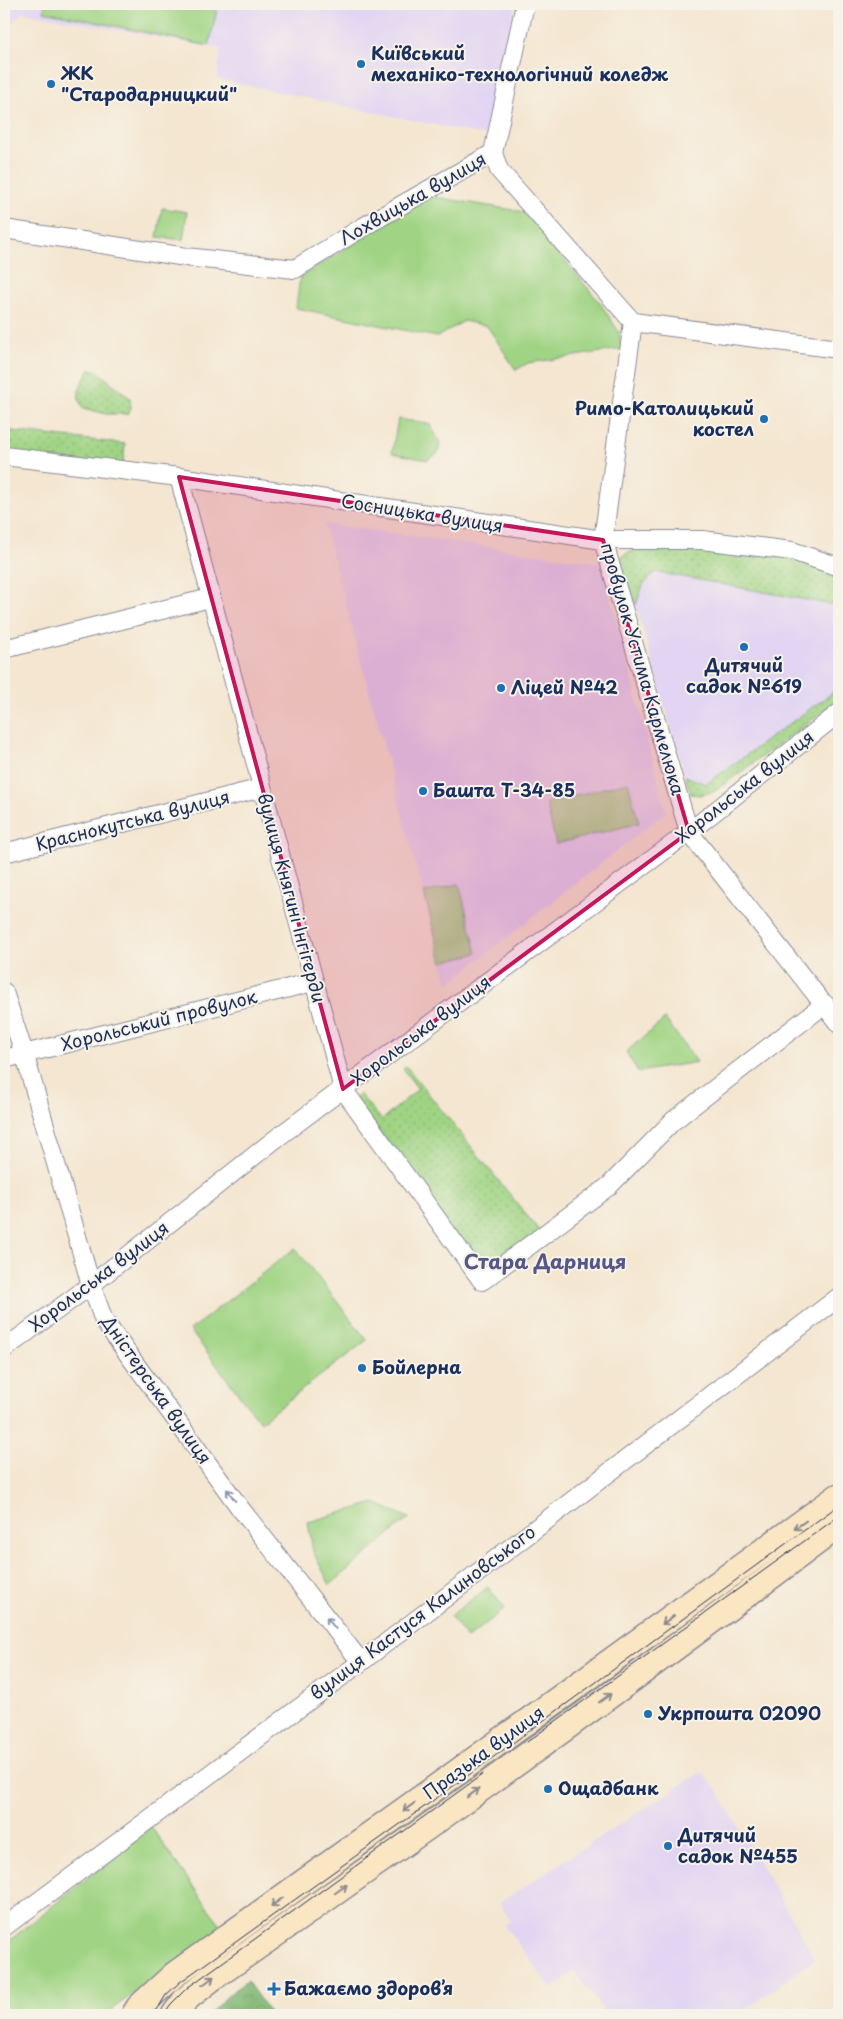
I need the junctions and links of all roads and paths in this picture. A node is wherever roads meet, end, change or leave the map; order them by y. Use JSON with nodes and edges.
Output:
{"nodes":[{"id":1,"x":525,"y":4,"type":"edge"},
{"id":2,"x":493,"y":153,"type":"junction"},
{"id":3,"x":4,"y":229,"type":"edge"},
{"id":4,"x":633,"y":322,"type":"junction"},
{"id":5,"x":839,"y":349,"type":"edge"},
{"id":6,"x":4,"y":456,"type":"edge"},
{"id":7,"x":179,"y":477,"type":"junction"},
{"id":8,"x":603,"y":540,"type":"junction"},
{"id":9,"x":839,"y":567,"type":"edge"},
{"id":10,"x":210,"y":598,"type":"junction"},
{"id":11,"x":4,"y":649,"type":"edge"},
{"id":12,"x":839,"y":713,"type":"edge"},
{"id":13,"x":262,"y":788,"type":"junction"},
{"id":14,"x":688,"y":832,"type":"junction"},
{"id":15,"x":4,"y":854,"type":"edge"},
{"id":16,"x":313,"y":982,"type":"junction"},
{"id":17,"x":4,"y":992,"type":"edge"},
{"id":18,"x":825,"y":1004,"type":"junction"},
{"id":19,"x":839,"y":1024,"type":"edge"},
{"id":20,"x":24,"y":1053,"type":"junction"},
{"id":21,"x":4,"y":1058,"type":"edge"},
{"id":22,"x":343,"y":1090,"type":"junction"},
{"id":23,"x":91,"y":1285,"type":"junction"},
{"id":24,"x":839,"y":1296,"type":"edge"},
{"id":25,"x":4,"y":1349,"type":"edge"},
{"id":26,"x":839,"y":1496,"type":"edge"},
{"id":27,"x":839,"y":1525,"type":"edge"},
{"id":28,"x":361,"y":1662,"type":"junction"},
{"id":29,"x":4,"y":1927,"type":"edge"},
{"id":30,"x":134,"y":2015,"type":"edge"},
{"id":31,"x":174,"y":2015,"type":"edge"}],
"edges":[{"from":1,"to":2,"type":"street"},
{"from":2,"to":3,"type":"street","name":"Лохвицька вулиця"},
{"from":2,"to":4,"type":"street","name":"Лохвицька вулиця"},
{"from":4,"to":5,"type":"street"},
{"from":4,"to":8,"type":"street","name":"провулок Устима Кармелюка"},
{"from":6,"to":7,"type":"street","name":"Сосницька вулиця"},
{"from":7,"to":8,"type":"street","name":"Сосницька вулиця"},
{"from":7,"to":10,"type":"street","name":"вулиця Княгині Інгігерди"},
{"from":8,"to":9,"type":"street","name":"Сосницька вулиця"},
{"from":8,"to":14,"type":"street","name":"провулок Устима Кармелюка"},
{"from":10,"to":11,"type":"street"},
{"from":10,"to":13,"type":"street","name":"вулиця Княгині Інгігерди"},
{"from":12,"to":14,"type":"street","name":"Хорольська вулиця"},
{"from":13,"to":15,"type":"street","name":"Краснокутська вулиця"},
{"from":13,"to":16,"type":"street","name":"вулиця Княгині Інгігерди"},
{"from":14,"to":18,"type":"street","name":"провулок Устима Кармелюка"},
{"from":14,"to":22,"type":"street","name":"Хорольська вулиця"},
{"from":16,"to":20,"type":"street","name":"Хорольський провулок"},
{"from":16,"to":22,"type":"street","name":"вулиця Княгині Інгігерди"},
{"from":17,"to":20,"type":"street","name":"Дністерська вулиця"},
{"from":18,"to":19,"type":"street","name":"провулок Устима Кармелюка"},
{"from":18,"to":22,"type":"street","name":"вулиця Княгині Інгігерди"},
{"from":20,"to":21,"type":"street","name":"Хорольський провулок"},
{"from":20,"to":23,"type":"street","name":"Дністерська вулиця"},
{"from":22,"to":23,"type":"street","name":"Хорольська вулиця"},
{"from":23,"to":25,"type":"street","name":"Хорольська вулиця"},
{"from":28,"to":23,"type":"street","name":"Дністерська вулиця","one_way":true},
{"from":24,"to":28,"type":"street","name":"вулиця Кастуся Калиновського"},
{"from":26,"to":30,"type":"street","name":"Празька вулиця","one_way":true},
{"from":31,"to":27,"type":"street","name":"Празька вулиця","one_way":true},
{"from":28,"to":29,"type":"street","name":"вулиця Кастуся Калиновського"}]}
